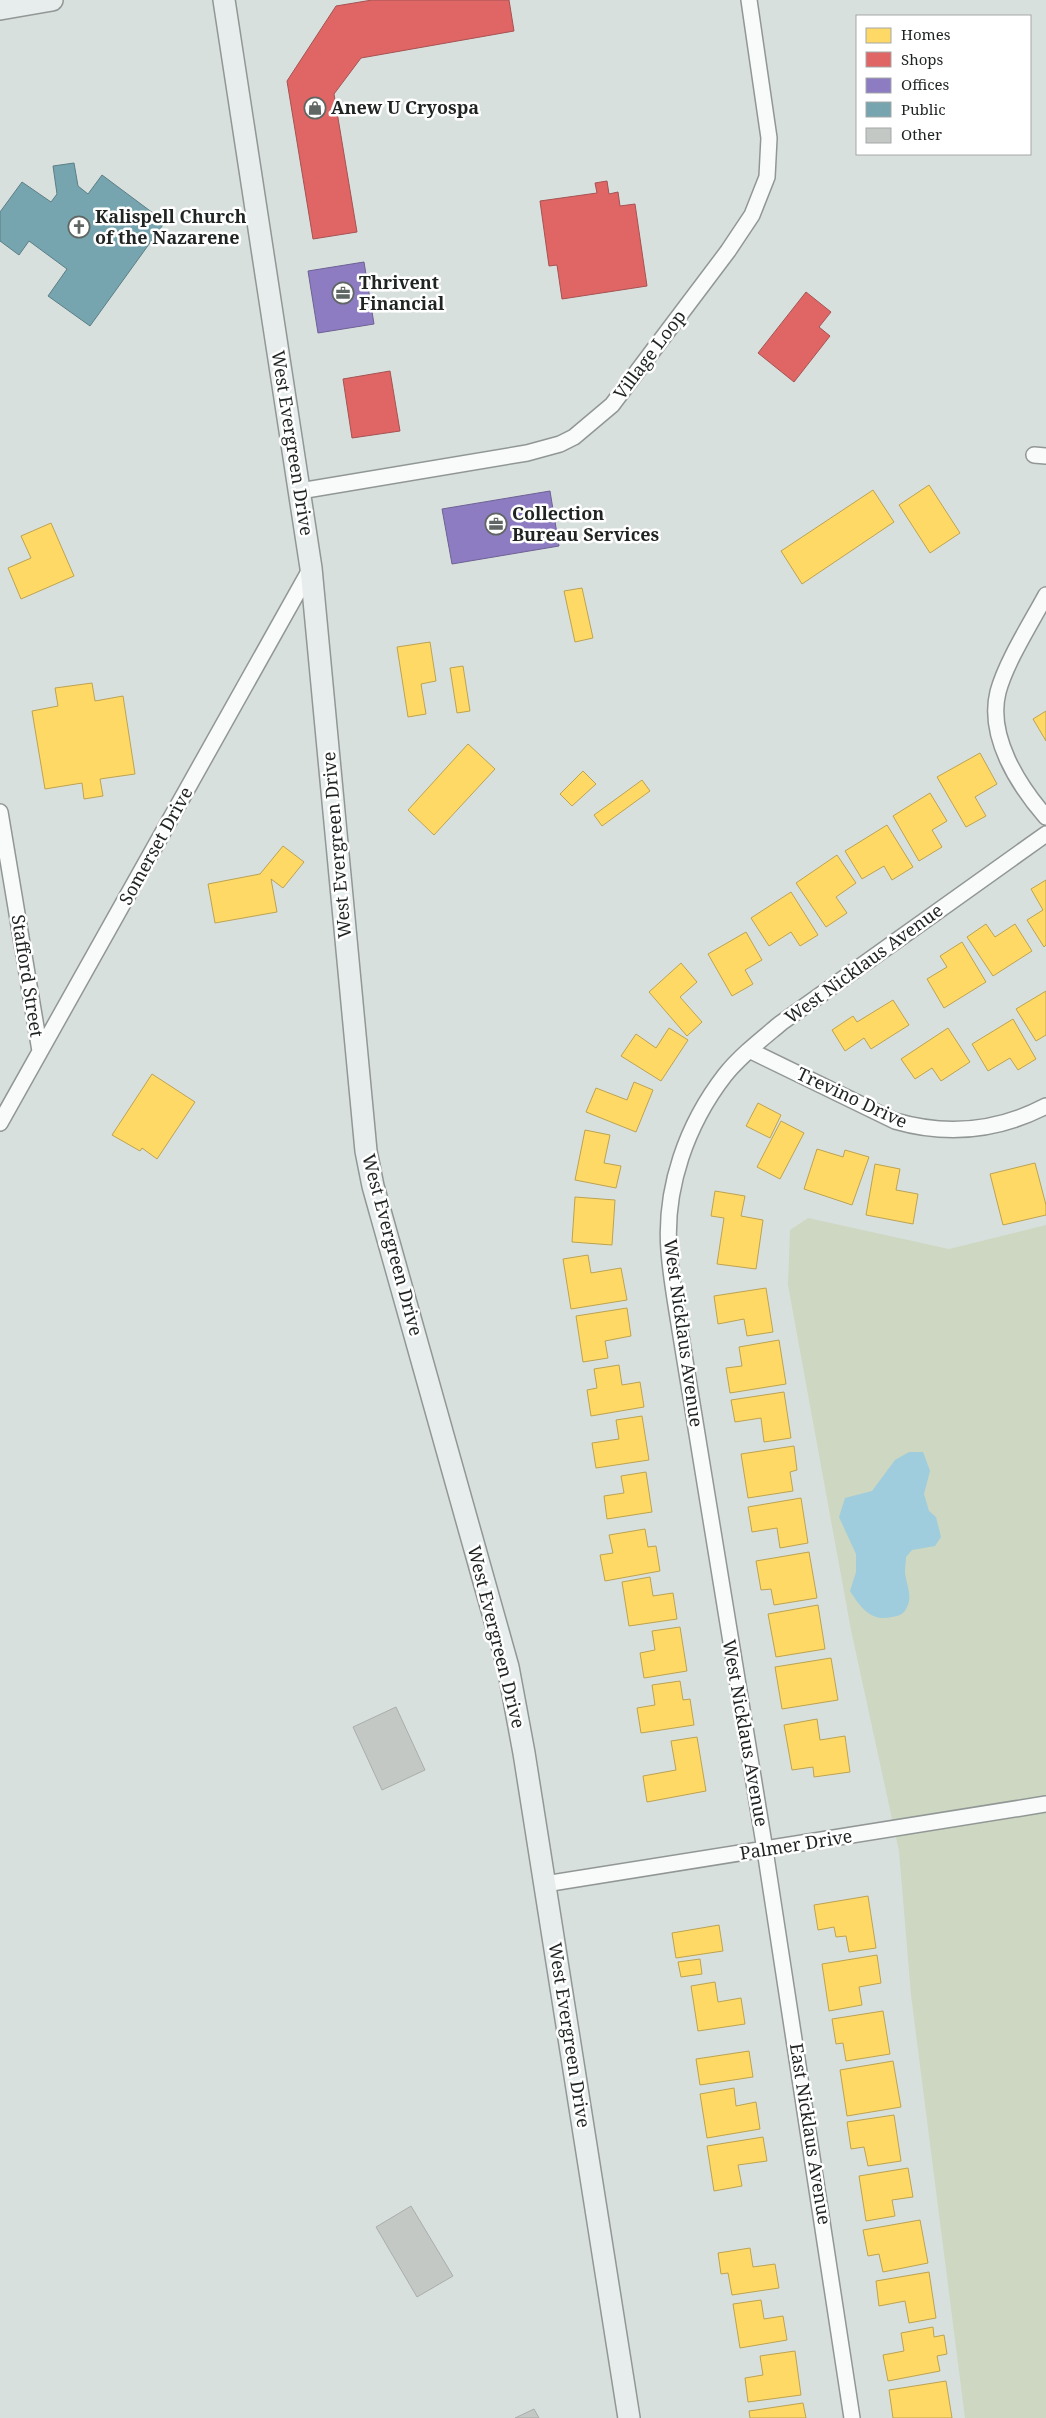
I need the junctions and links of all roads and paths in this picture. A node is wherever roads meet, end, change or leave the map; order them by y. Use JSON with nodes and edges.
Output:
{"nodes":[{"id":1,"x":52,"y":0,"type":"edge"},
{"id":2,"x":224,"y":0,"type":"edge"},
{"id":3,"x":750,"y":0,"type":"edge"},
{"id":4,"x":0,"y":9,"type":"edge"},
{"id":5,"x":300,"y":491,"type":"junction"},
{"id":6,"x":311,"y":568,"type":"junction"},
{"id":7,"x":1046,"y":595,"type":"edge"},
{"id":8,"x":0,"y":812,"type":"edge"},
{"id":9,"x":1046,"y":817,"type":"edge"},
{"id":10,"x":1046,"y":834,"type":"edge"},
{"id":11,"x":749,"y":1050,"type":"junction"},
{"id":12,"x":40,"y":1051,"type":"junction"},
{"id":13,"x":1046,"y":1106,"type":"edge"},
{"id":14,"x":0,"y":1123,"type":"edge"},
{"id":15,"x":1046,"y":1804,"type":"edge"},
{"id":16,"x":765,"y":1850,"type":"junction"},
{"id":17,"x":545,"y":1884,"type":"junction"},
{"id":18,"x":629,"y":2418,"type":"edge"},
{"id":19,"x":852,"y":2418,"type":"edge"}],
"edges":[{"from":1,"to":4,"type":"street"},
{"from":2,"to":5,"type":"street","name":"West Evergreen Drive"},
{"from":3,"to":5,"type":"street","name":"Village Loop"},
{"from":5,"to":6,"type":"street","name":"West Evergreen Drive"},
{"from":6,"to":12,"type":"street","name":"Somerset Drive"},
{"from":6,"to":17,"type":"street","name":"West Evergreen Drive"},
{"from":7,"to":9,"type":"street"},
{"from":8,"to":12,"type":"street","name":"Stafford Street"},
{"from":10,"to":11,"type":"street","name":"West Nicklaus Avenue"},
{"from":11,"to":13,"type":"street","name":"Trevino Drive"},
{"from":11,"to":16,"type":"street","name":"West Nicklaus Avenue"},
{"from":12,"to":14,"type":"street","name":"Somerset Drive"},
{"from":15,"to":16,"type":"street","name":"Palmer Drive"},
{"from":16,"to":17,"type":"street","name":"Palmer Drive"},
{"from":16,"to":19,"type":"street","name":"East Nicklaus Avenue"},
{"from":17,"to":18,"type":"street","name":"West Evergreen Drive"}]}
